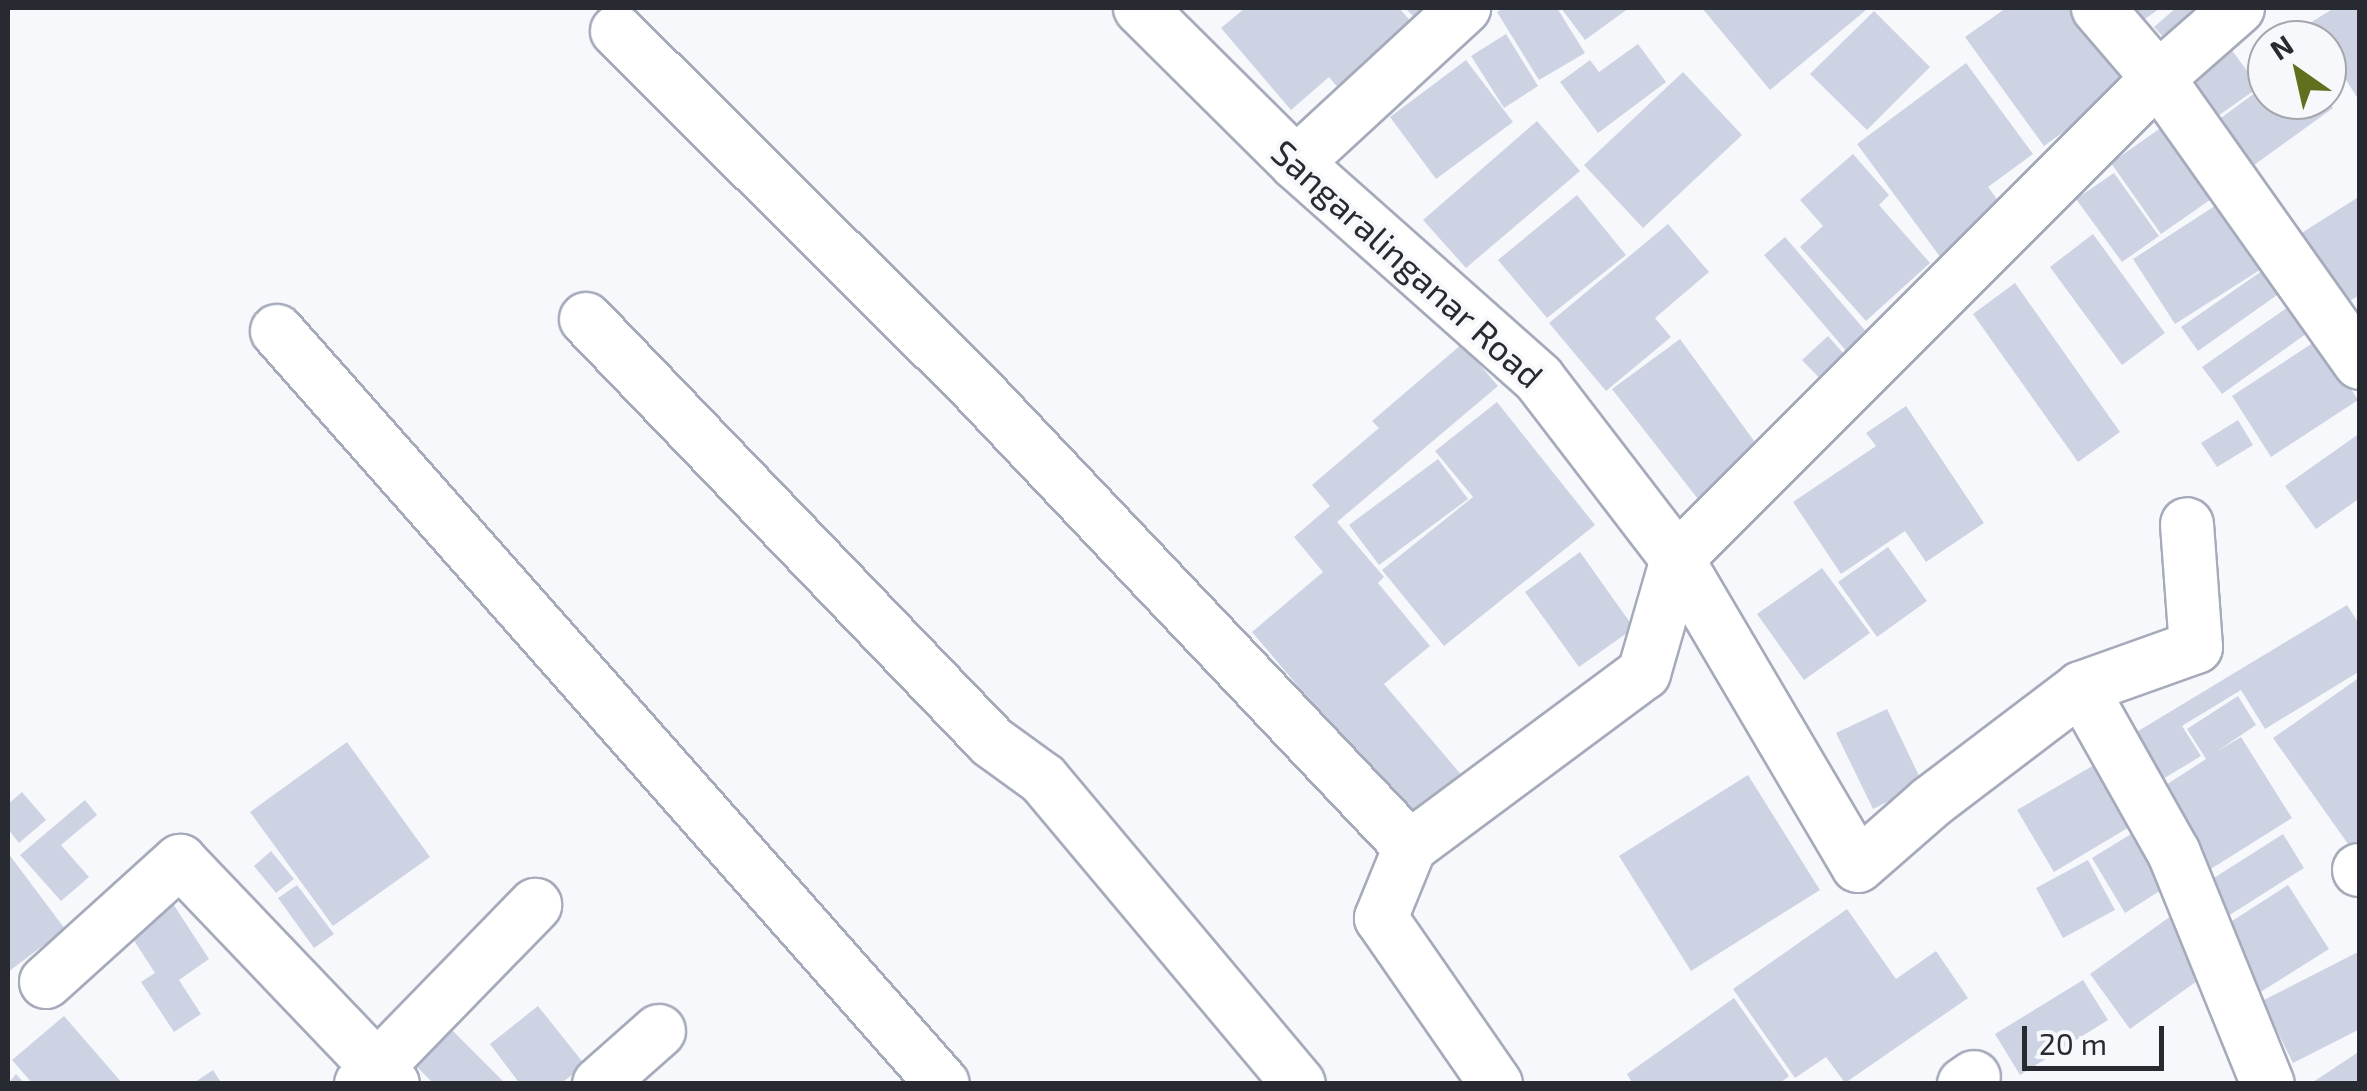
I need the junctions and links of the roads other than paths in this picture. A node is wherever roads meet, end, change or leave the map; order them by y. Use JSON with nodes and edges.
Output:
{"nodes":[{"id":1,"x":1140,"y":8,"type":"edge"},
{"id":2,"x":1464,"y":8,"type":"edge"},
{"id":3,"x":2098,"y":8,"type":"edge"},
{"id":4,"x":2238,"y":8,"type":"edge"},
{"id":5,"x":617,"y":31,"type":"dead end"},
{"id":6,"x":2158,"y":78,"type":"junction"},
{"id":7,"x":1296,"y":163,"type":"junction"},
{"id":8,"x":586,"y":319,"type":"dead end"},
{"id":9,"x":276,"y":331,"type":"dead end"},
{"id":10,"x":2360,"y":364,"type":"edge"},
{"id":11,"x":2187,"y":524,"type":"dead end"},
{"id":12,"x":1676,"y":559,"type":"junction"},
{"id":13,"x":2081,"y":688,"type":"junction"},
{"id":14,"x":1410,"y":847,"type":"junction"},
{"id":15,"x":535,"y":905,"type":"dead end"},
{"id":16,"x":46,"y":982,"type":"dead end"},
{"id":17,"x":659,"y":1031,"type":"dead end"},
{"id":18,"x":377,"y":1078,"type":"edge"},
{"id":19,"x":599,"y":1084,"type":"edge"},
{"id":20,"x":943,"y":1084,"type":"edge"},
{"id":21,"x":1299,"y":1084,"type":"edge"},
{"id":22,"x":1496,"y":1084,"type":"edge"},
{"id":23,"x":2268,"y":1084,"type":"edge"}],
"edges":[{"from":1,"to":7,"type":"street","name":"Sangaralinganar Road"},
{"from":2,"to":7,"type":"street"},
{"from":3,"to":6,"type":"street"},
{"from":4,"to":6,"type":"street"},
{"from":5,"to":14,"type":"street"},
{"from":6,"to":10,"type":"street"},
{"from":6,"to":12,"type":"street"},
{"from":7,"to":12,"type":"street","name":"Sangaralinganar Road"},
{"from":8,"to":21,"type":"street"},
{"from":9,"to":20,"type":"street"},
{"from":11,"to":13,"type":"street"},
{"from":12,"to":13,"type":"street","name":"Sangaralinganar Road"},
{"from":12,"to":14,"type":"street"},
{"from":13,"to":23,"type":"street"},
{"from":14,"to":22,"type":"street"},
{"from":15,"to":18,"type":"street"},
{"from":16,"to":18,"type":"street"},
{"from":17,"to":19,"type":"street"}]}
